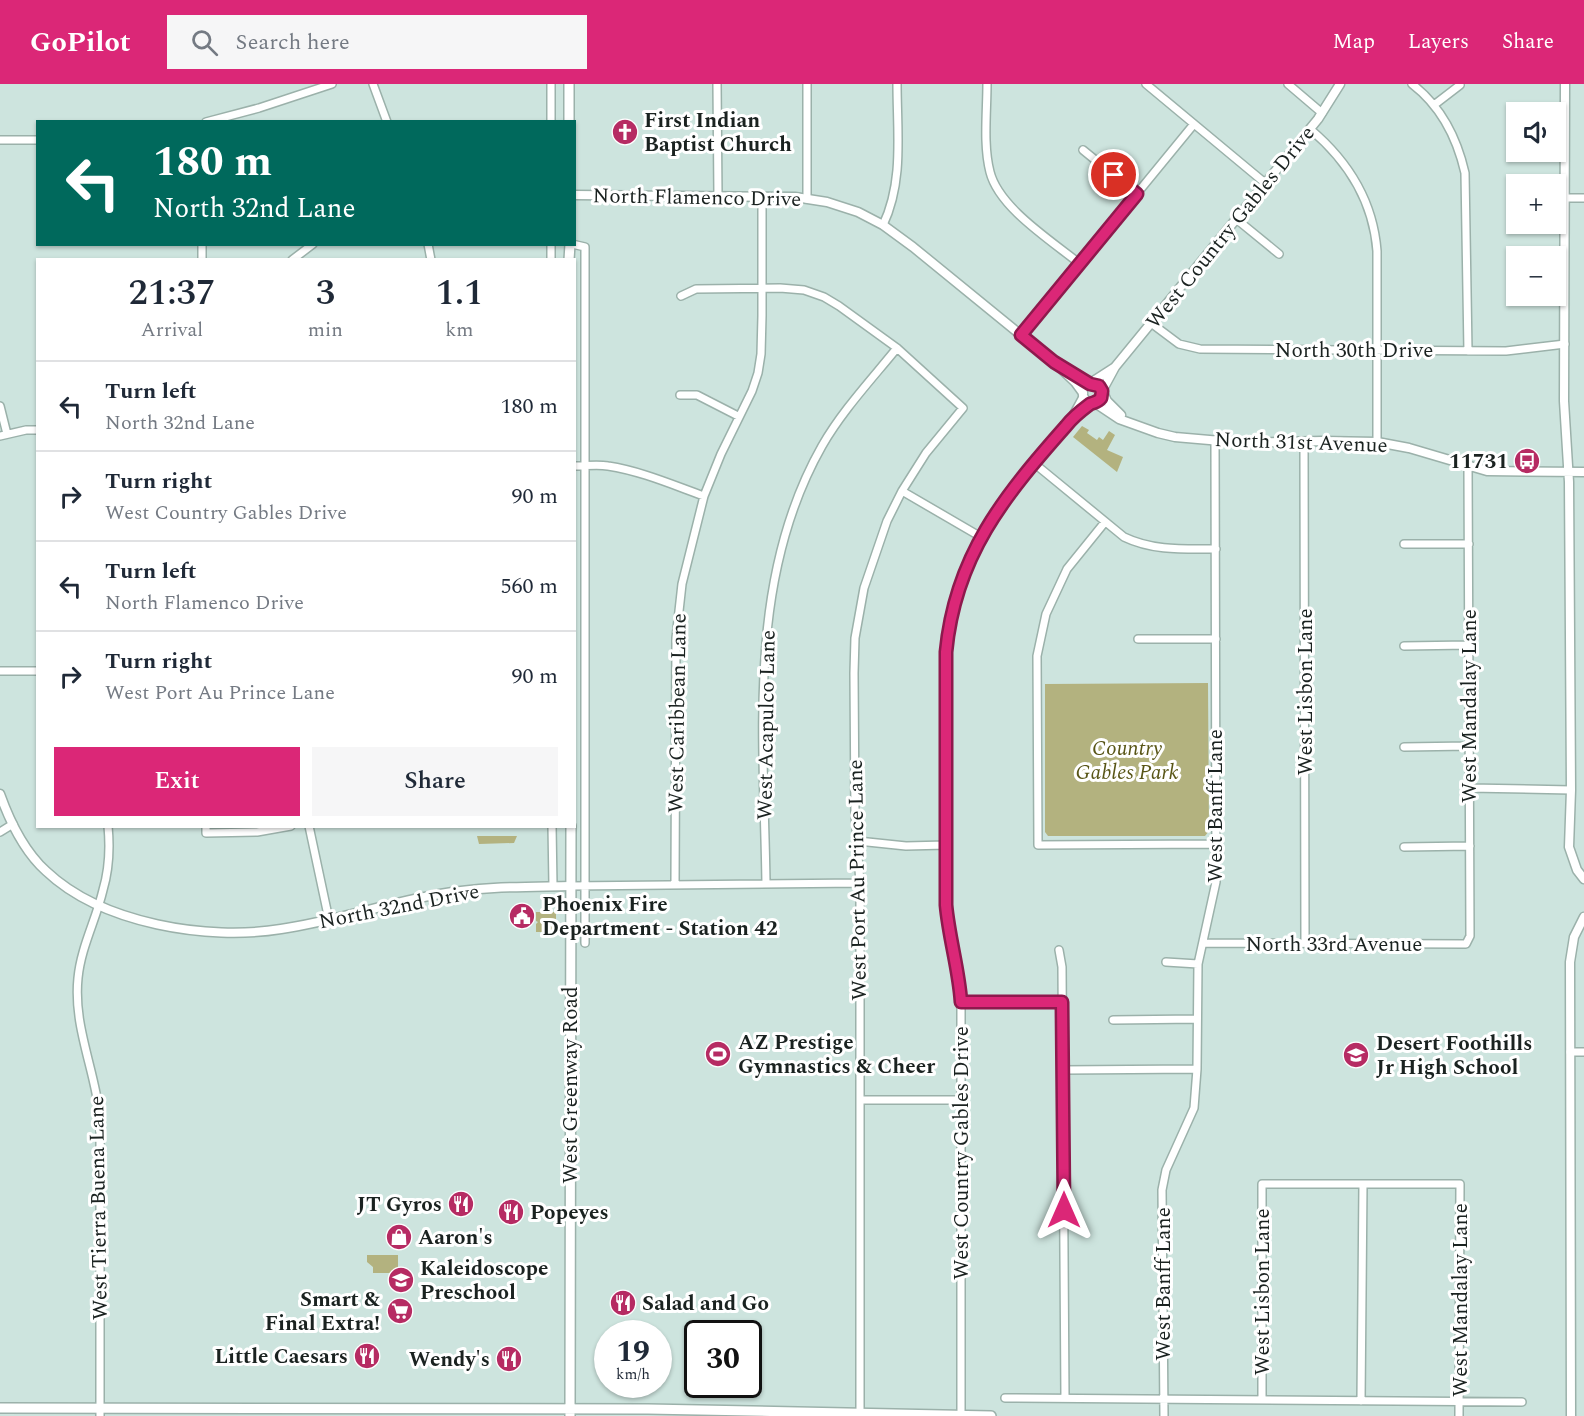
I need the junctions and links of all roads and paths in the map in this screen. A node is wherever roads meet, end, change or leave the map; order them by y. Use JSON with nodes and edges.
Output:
{"nodes":[{"id":1,"x":332,"y":84,"type":"edge"},
{"id":2,"x":373,"y":84,"type":"edge"},
{"id":3,"x":551,"y":84,"type":"edge"},
{"id":4,"x":569,"y":84,"type":"edge"},
{"id":5,"x":717,"y":84,"type":"edge"},
{"id":6,"x":807,"y":84,"type":"edge"},
{"id":7,"x":897,"y":84,"type":"edge"},
{"id":8,"x":987,"y":84,"type":"edge"},
{"id":9,"x":1146,"y":84,"type":"edge"},
{"id":10,"x":1288,"y":84,"type":"edge"},
{"id":11,"x":1340,"y":84,"type":"edge"},
{"id":12,"x":1412,"y":84,"type":"edge"},
{"id":13,"x":1565,"y":84,"type":"edge"},
{"id":14,"x":1460,"y":85,"type":"edge"},
{"id":15,"x":1434,"y":105,"type":"junction"},
{"id":16,"x":1322,"y":113,"type":"junction"},
{"id":17,"x":214,"y":120,"type":"edge"},
{"id":18,"x":386,"y":120,"type":"edge"},
{"id":19,"x":551,"y":120,"type":"edge"},
{"id":20,"x":569,"y":120,"type":"edge"},
{"id":21,"x":1194,"y":124,"type":"junction"},
{"id":22,"x":1310,"y":129,"type":"junction"},
{"id":23,"x":0,"y":140,"type":"edge"},
{"id":24,"x":36,"y":140,"type":"edge"},
{"id":25,"x":1083,"y":150,"type":"dead end"},
{"id":26,"x":1564,"y":174,"type":"edge"},
{"id":27,"x":1265,"y":183,"type":"junction"},
{"id":28,"x":1137,"y":194,"type":"junction"},
{"id":29,"x":576,"y":195,"type":"edge"},
{"id":30,"x":718,"y":196,"type":"junction"},
{"id":31,"x":762,"y":196,"type":"junction"},
{"id":32,"x":1566,"y":198,"type":"edge"},
{"id":33,"x":1584,"y":198,"type":"edge"},
{"id":34,"x":807,"y":199,"type":"junction"},
{"id":35,"x":1235,"y":218,"type":"junction"},
{"id":36,"x":883,"y":225,"type":"junction"},
{"id":37,"x":1564,"y":234,"type":"edge"},
{"id":38,"x":576,"y":245,"type":"edge"},
{"id":39,"x":310,"y":246,"type":"edge"},
{"id":40,"x":1280,"y":254,"type":"dead end"},
{"id":41,"x":295,"y":258,"type":"edge"},
{"id":42,"x":1080,"y":264,"type":"junction"},
{"id":43,"x":762,"y":288,"type":"junction"},
{"id":44,"x":681,"y":296,"type":"dead end"},
{"id":45,"x":1151,"y":323,"type":"junction"},
{"id":46,"x":1021,"y":335,"type":"junction"},
{"id":47,"x":1565,"y":344,"type":"junction"},
{"id":48,"x":897,"y":348,"type":"junction"},
{"id":49,"x":1377,"y":350,"type":"junction"},
{"id":50,"x":1468,"y":351,"type":"junction"},
{"id":51,"x":1054,"y":362,"type":"junction"},
{"id":52,"x":1115,"y":367,"type":"junction"},
{"id":53,"x":1091,"y":383,"type":"junction"},
{"id":54,"x":1102,"y":393,"type":"junction"},
{"id":55,"x":680,"y":395,"type":"dead end"},
{"id":56,"x":1083,"y":395,"type":"junction"},
{"id":57,"x":1094,"y":403,"type":"junction"},
{"id":58,"x":0,"y":406,"type":"edge"},
{"id":59,"x":738,"y":416,"type":"junction"},
{"id":60,"x":1126,"y":420,"type":"junction"},
{"id":61,"x":1067,"y":424,"type":"junction"},
{"id":62,"x":36,"y":430,"type":"edge"},
{"id":63,"x":4,"y":435,"type":"edge"},
{"id":64,"x":1215,"y":440,"type":"junction"},
{"id":65,"x":1304,"y":441,"type":"junction"},
{"id":66,"x":1377,"y":442,"type":"junction"},
{"id":67,"x":1035,"y":464,"type":"junction"},
{"id":68,"x":576,"y":466,"type":"edge"},
{"id":69,"x":584,"y":466,"type":"junction"},
{"id":70,"x":1468,"y":466,"type":"junction"},
{"id":71,"x":1568,"y":472,"type":"junction"},
{"id":72,"x":1584,"y":472,"type":"edge"},
{"id":73,"x":902,"y":491,"type":"junction"},
{"id":74,"x":704,"y":496,"type":"junction"},
{"id":75,"x":1105,"y":522,"type":"junction"},
{"id":76,"x":981,"y":537,"type":"junction"},
{"id":77,"x":1404,"y":544,"type":"dead end"},
{"id":78,"x":1469,"y":544,"type":"junction"},
{"id":79,"x":1216,"y":549,"type":"junction"},
{"id":80,"x":1138,"y":639,"type":"dead end"},
{"id":81,"x":1216,"y":639,"type":"junction"},
{"id":82,"x":1469,"y":645,"type":"junction"},
{"id":83,"x":1404,"y":646,"type":"dead end"},
{"id":84,"x":0,"y":671,"type":"edge"},
{"id":85,"x":36,"y":671,"type":"edge"},
{"id":86,"x":1469,"y":746,"type":"junction"},
{"id":87,"x":1404,"y":747,"type":"dead end"},
{"id":88,"x":1469,"y":788,"type":"junction"},
{"id":89,"x":1570,"y":790,"type":"junction"},
{"id":90,"x":0,"y":794,"type":"edge"},
{"id":91,"x":13,"y":824,"type":"junction"},
{"id":92,"x":108,"y":828,"type":"edge"},
{"id":93,"x":280,"y":828,"type":"edge"},
{"id":94,"x":309,"y":828,"type":"edge"},
{"id":95,"x":552,"y":828,"type":"edge"},
{"id":96,"x":571,"y":828,"type":"edge"},
{"id":97,"x":206,"y":830,"type":"edge"},
{"id":98,"x":0,"y":832,"type":"edge"},
{"id":99,"x":858,"y":841,"type":"junction"},
{"id":100,"x":1216,"y":844,"type":"junction"},
{"id":101,"x":946,"y":845,"type":"junction"},
{"id":102,"x":1470,"y":846,"type":"junction"},
{"id":103,"x":1404,"y":847,"type":"dead end"},
{"id":104,"x":1584,"y":879,"type":"edge"},
{"id":105,"x":766,"y":884,"type":"junction"},
{"id":106,"x":860,"y":884,"type":"junction"},
{"id":107,"x":572,"y":885,"type":"junction"},
{"id":108,"x":586,"y":885,"type":"junction"},
{"id":109,"x":675,"y":885,"type":"junction"},
{"id":110,"x":553,"y":886,"type":"junction"},
{"id":111,"x":98,"y":906,"type":"junction"},
{"id":112,"x":1584,"y":917,"type":"edge"},
{"id":113,"x":329,"y":920,"type":"junction"},
{"id":114,"x":585,"y":943,"type":"dead end"},
{"id":115,"x":1203,"y":943,"type":"junction"},
{"id":116,"x":1305,"y":943,"type":"junction"},
{"id":117,"x":1466,"y":944,"type":"joint"},
{"id":118,"x":1059,"y":950,"type":"dead end"},
{"id":119,"x":1166,"y":962,"type":"dead end"},
{"id":120,"x":1198,"y":964,"type":"junction"},
{"id":121,"x":961,"y":1002,"type":"junction"},
{"id":122,"x":1062,"y":1002,"type":"junction"},
{"id":123,"x":1197,"y":1019,"type":"junction"},
{"id":124,"x":1113,"y":1020,"type":"dead end"},
{"id":125,"x":1570,"y":1052,"type":"junction"},
{"id":126,"x":1584,"y":1052,"type":"edge"},
{"id":127,"x":1197,"y":1069,"type":"junction"},
{"id":128,"x":1063,"y":1070,"type":"junction"},
{"id":129,"x":860,"y":1100,"type":"junction"},
{"id":130,"x":961,"y":1100,"type":"junction"},
{"id":131,"x":1363,"y":1184,"type":"junction"},
{"id":132,"x":1005,"y":1398,"type":"dead end"},
{"id":133,"x":1065,"y":1398,"type":"junction"},
{"id":134,"x":1164,"y":1398,"type":"junction"},
{"id":135,"x":1262,"y":1400,"type":"junction"},
{"id":136,"x":1361,"y":1401,"type":"junction"},
{"id":137,"x":1459,"y":1401,"type":"junction"},
{"id":138,"x":1522,"y":1402,"type":"dead end"},
{"id":139,"x":0,"y":1408,"type":"edge"},
{"id":140,"x":100,"y":1412,"type":"edge"},
{"id":141,"x":336,"y":1412,"type":"edge"},
{"id":142,"x":570,"y":1412,"type":"edge"},
{"id":143,"x":770,"y":1413,"type":"edge"},
{"id":144,"x":860,"y":1414,"type":"edge"},
{"id":145,"x":961,"y":1416,"type":"edge"},
{"id":146,"x":991,"y":1416,"type":"edge"},
{"id":147,"x":1164,"y":1416,"type":"edge"},
{"id":148,"x":1459,"y":1416,"type":"edge"},
{"id":149,"x":1571,"y":1416,"type":"edge"}],
"edges":[{"from":1,"to":17,"type":"street"},
{"from":2,"to":18,"type":"street"},
{"from":3,"to":19,"type":"street"},
{"from":4,"to":20,"type":"main road"},
{"from":5,"to":30,"type":"street"},
{"from":6,"to":34,"type":"street"},
{"from":7,"to":36,"type":"street"},
{"from":8,"to":42,"type":"street"},
{"from":9,"to":21,"type":"street"},
{"from":10,"to":16,"type":"street"},
{"from":11,"to":16,"type":"street","name":"West Country Gables Drive"},
{"from":12,"to":15,"type":"street"},
{"from":13,"to":26,"type":"street"},
{"from":14,"to":15,"type":"street"},
{"from":15,"to":50,"type":"street"},
{"from":16,"to":22,"type":"street","name":"West Country Gables Drive"},
{"from":21,"to":27,"type":"street"},
{"from":21,"to":28,"type":"street"},
{"from":22,"to":27,"type":"street","name":"West Country Gables Drive"},
{"from":22,"to":49,"type":"street"},
{"from":23,"to":24,"type":"street"},
{"from":25,"to":28,"type":"street"},
{"from":27,"to":35,"type":"street","name":"West Country Gables Drive"},
{"from":28,"to":42,"type":"street"},
{"from":29,"to":30,"type":"street","name":"North Flamenco Drive"},
{"from":30,"to":31,"type":"street","name":"North Flamenco Drive"},
{"from":31,"to":34,"type":"street","name":"North Flamenco Drive"},
{"from":31,"to":43,"type":"street","name":"West Caribbean Lane"},
{"from":32,"to":33,"type":"street"},
{"from":34,"to":36,"type":"street","name":"North Flamenco Drive"},
{"from":35,"to":40,"type":"street"},
{"from":35,"to":45,"type":"street","name":"West Country Gables Drive"},
{"from":36,"to":46,"type":"street","name":"North Flamenco Drive"},
{"from":37,"to":47,"type":"street"},
{"from":38,"to":69,"type":"street"},
{"from":39,"to":41,"type":"street"},
{"from":42,"to":46,"type":"street"},
{"from":43,"to":44,"type":"street"},
{"from":43,"to":48,"type":"street"},
{"from":43,"to":59,"type":"street","name":"West Caribbean Lane"},
{"from":45,"to":49,"type":"street","name":"North 30th Drive"},
{"from":45,"to":52,"type":"street","name":"West Country Gables Drive"},
{"from":46,"to":51,"type":"street","name":"North Flamenco Drive"},
{"from":47,"to":50,"type":"street","name":"North 30th Drive"},
{"from":47,"to":71,"type":"street"},
{"from":48,"to":73,"type":"street","name":"West Port Au Prince Lane"},
{"from":48,"to":105,"type":"street","name":"West Acapulco Lane"},
{"from":49,"to":50,"type":"street","name":"North 30th Drive"},
{"from":49,"to":66,"type":"street"},
{"from":51,"to":53,"type":"street","name":"North Flamenco Drive"},
{"from":51,"to":56,"type":"street","name":"North Flamenco Drive"},
{"from":52,"to":53,"type":"street","name":"West Country Gables Drive"},
{"from":52,"to":54,"type":"street","name":"West Country Gables Drive"},
{"from":53,"to":54,"type":"street","name":"North Flamenco Drive"},
{"from":53,"to":56,"type":"street"},
{"from":54,"to":57,"type":"street"},
{"from":54,"to":60,"type":"street","name":"North Flamenco Drive"},
{"from":55,"to":59,"type":"street"},
{"from":56,"to":57,"type":"street","name":"North Flamenco Drive"},
{"from":56,"to":61,"type":"street","name":"West Country Gables Drive"},
{"from":57,"to":60,"type":"street","name":"North Flamenco Drive"},
{"from":57,"to":61,"type":"street","name":"West Country Gables Drive"},
{"from":58,"to":63,"type":"street"},
{"from":59,"to":74,"type":"street","name":"West Caribbean Lane"},
{"from":60,"to":64,"type":"street","name":"North 31st Avenue"},
{"from":61,"to":67,"type":"street","name":"West Country Gables Drive"},
{"from":62,"to":63,"type":"street"},
{"from":64,"to":65,"type":"street","name":"North 31st Avenue"},
{"from":64,"to":79,"type":"street","name":"West Banff Lane"},
{"from":65,"to":66,"type":"street","name":"North 31st Avenue"},
{"from":65,"to":116,"type":"street","name":"West Lisbon Lane"},
{"from":66,"to":70,"type":"street","name":"North 31st Avenue"},
{"from":67,"to":75,"type":"street"},
{"from":67,"to":76,"type":"street","name":"West Country Gables Drive"},
{"from":68,"to":69,"type":"street"},
{"from":69,"to":74,"type":"street"},
{"from":69,"to":108,"type":"street"},
{"from":70,"to":71,"type":"street","name":"North 31st Avenue"},
{"from":70,"to":78,"type":"street","name":"West Mandalay Lane"},
{"from":71,"to":72,"type":"street","name":"North 31st Avenue"},
{"from":71,"to":89,"type":"street"},
{"from":73,"to":76,"type":"street"},
{"from":73,"to":99,"type":"street","name":"West Port Au Prince Lane"},
{"from":74,"to":109,"type":"street","name":"West Caribbean Lane"},
{"from":75,"to":79,"type":"street"},
{"from":75,"to":100,"type":"street"},
{"from":76,"to":101,"type":"street","name":"West Country Gables Drive"},
{"from":77,"to":78,"type":"street"},
{"from":78,"to":82,"type":"street","name":"West Mandalay Lane"},
{"from":79,"to":81,"type":"street","name":"West Banff Lane"},
{"from":80,"to":81,"type":"street"},
{"from":81,"to":100,"type":"street","name":"West Banff Lane"},
{"from":82,"to":83,"type":"street"},
{"from":82,"to":86,"type":"street","name":"West Mandalay Lane"},
{"from":84,"to":85,"type":"street"},
{"from":86,"to":87,"type":"street"},
{"from":86,"to":88,"type":"street","name":"West Mandalay Lane"},
{"from":88,"to":89,"type":"street"},
{"from":88,"to":102,"type":"street","name":"West Mandalay Lane"},
{"from":89,"to":104,"type":"street"},
{"from":90,"to":91,"type":"street","name":"North 32nd Drive"},
{"from":91,"to":98,"type":"street"},
{"from":91,"to":111,"type":"street","name":"North 32nd Drive"},
{"from":92,"to":111,"type":"street","name":"West Tierra Buena Lane"},
{"from":93,"to":97,"type":"street"},
{"from":94,"to":113,"type":"street"},
{"from":95,"to":110,"type":"street"},
{"from":96,"to":107,"type":"main road","name":"West Greenway Road"},
{"from":99,"to":101,"type":"street"},
{"from":99,"to":106,"type":"street","name":"West Port Au Prince Lane"},
{"from":100,"to":115,"type":"street","name":"West Banff Lane"},
{"from":101,"to":121,"type":"street","name":"West Country Gables Drive"},
{"from":102,"to":103,"type":"street"},
{"from":102,"to":117,"type":"street","name":"West Mandalay Lane"},
{"from":105,"to":106,"type":"street","name":"North 32nd Drive"},
{"from":105,"to":109,"type":"street","name":"North 32nd Drive"},
{"from":106,"to":129,"type":"street","name":"West Port Au Prince Lane"},
{"from":107,"to":108,"type":"street","name":"North 32nd Drive"},
{"from":107,"to":110,"type":"street","name":"North 32nd Drive"},
{"from":107,"to":142,"type":"main road","name":"West Greenway Road"},
{"from":108,"to":109,"type":"street","name":"North 32nd Drive"},
{"from":108,"to":114,"type":"street"},
{"from":110,"to":113,"type":"street","name":"North 32nd Drive"},
{"from":111,"to":113,"type":"street","name":"North 32nd Drive"},
{"from":111,"to":140,"type":"street","name":"West Tierra Buena Lane"},
{"from":112,"to":125,"type":"street"},
{"from":115,"to":116,"type":"street","name":"North 33rd Avenue"},
{"from":115,"to":120,"type":"street","name":"West Banff Lane"},
{"from":116,"to":117,"type":"street","name":"North 33rd Avenue"},
{"from":118,"to":122,"type":"street"},
{"from":119,"to":120,"type":"street"},
{"from":120,"to":123,"type":"street","name":"West Banff Lane"},
{"from":121,"to":122,"type":"street"},
{"from":121,"to":130,"type":"street","name":"West Country Gables Drive"},
{"from":122,"to":128,"type":"street"},
{"from":123,"to":124,"type":"street"},
{"from":123,"to":127,"type":"street","name":"West Banff Lane"},
{"from":125,"to":126,"type":"street"},
{"from":125,"to":149,"type":"street"},
{"from":127,"to":128,"type":"street"},
{"from":127,"to":134,"type":"street","name":"West Banff Lane"},
{"from":128,"to":133,"type":"street"},
{"from":129,"to":130,"type":"street"},
{"from":129,"to":144,"type":"street","name":"West Port Au Prince Lane"},
{"from":130,"to":145,"type":"street","name":"West Country Gables Drive"},
{"from":131,"to":135,"type":"street","name":"West Lisbon Lane"},
{"from":131,"to":136,"type":"street"},
{"from":131,"to":137,"type":"street","name":"West Mandalay Lane"},
{"from":132,"to":133,"type":"street"},
{"from":133,"to":134,"type":"street"},
{"from":134,"to":135,"type":"street"},
{"from":134,"to":147,"type":"street","name":"West Banff Lane"},
{"from":135,"to":136,"type":"street"},
{"from":136,"to":137,"type":"street"},
{"from":137,"to":138,"type":"street"},
{"from":137,"to":148,"type":"street","name":"West Mandalay Lane"},
{"from":139,"to":140,"type":"main road"},
{"from":140,"to":141,"type":"main road"},
{"from":141,"to":142,"type":"main road"},
{"from":142,"to":143,"type":"main road"},
{"from":143,"to":144,"type":"main road"},
{"from":144,"to":145,"type":"main road"},
{"from":145,"to":146,"type":"main road"}]}
